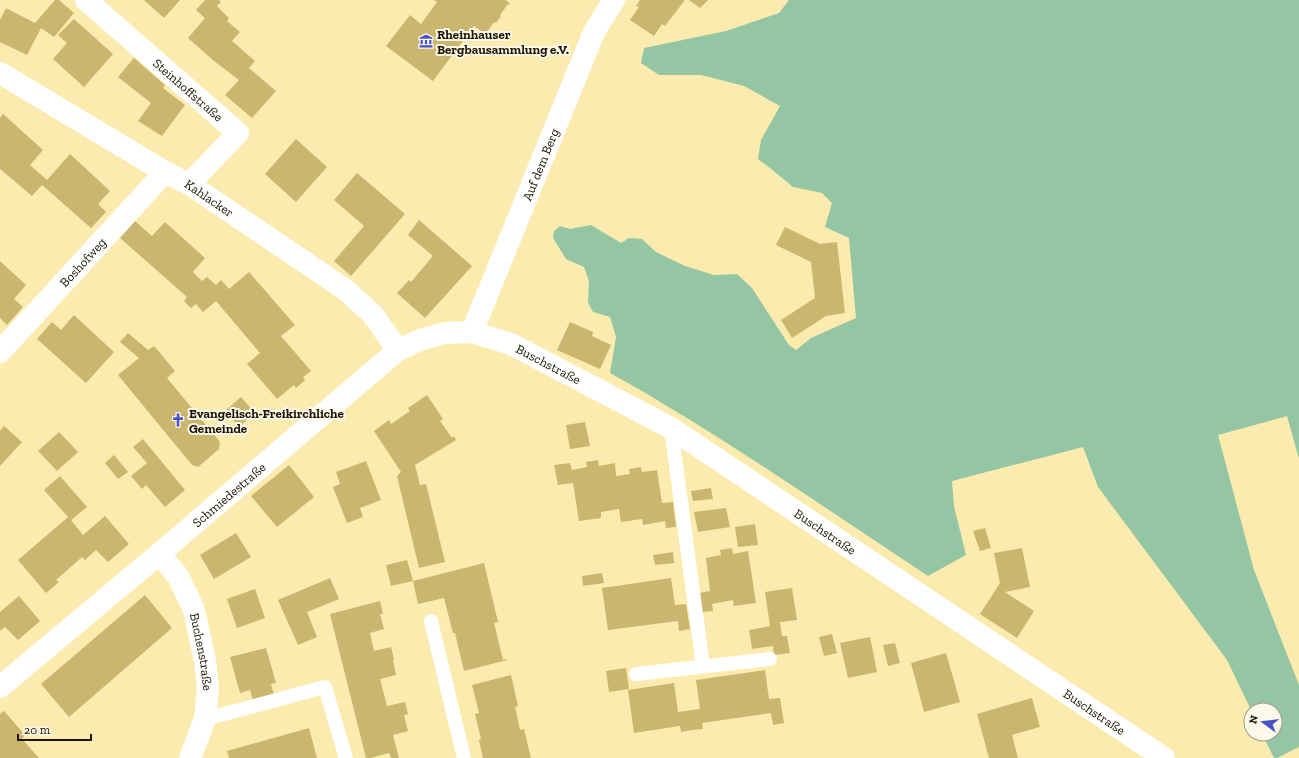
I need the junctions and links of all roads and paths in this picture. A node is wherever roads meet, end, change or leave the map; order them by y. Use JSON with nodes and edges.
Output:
{"nodes":[{"id":1,"x":86,"y":0,"type":"edge"},
{"id":2,"x":614,"y":0,"type":"edge"},
{"id":3,"x":0,"y":73,"type":"edge"},
{"id":4,"x":165,"y":172,"type":"junction"},
{"id":5,"x":189,"y":184,"type":"junction"},
{"id":6,"x":472,"y":332,"type":"junction"},
{"id":7,"x":398,"y":350,"type":"junction"},
{"id":8,"x":0,"y":352,"type":"edge"},
{"id":9,"x":671,"y":428,"type":"junction"},
{"id":10,"x":159,"y":554,"type":"junction"},
{"id":11,"x":431,"y":622,"type":"dead end"},
{"id":12,"x":770,"y":659,"type":"dead end"},
{"id":13,"x":703,"y":666,"type":"junction"},
{"id":14,"x":636,"y":674,"type":"dead end"},
{"id":15,"x":0,"y":686,"type":"edge"},
{"id":16,"x":205,"y":719,"type":"junction"},
{"id":17,"x":190,"y":758,"type":"edge"},
{"id":18,"x":346,"y":758,"type":"edge"},
{"id":19,"x":464,"y":758,"type":"edge"},
{"id":20,"x":1164,"y":758,"type":"edge"}],
"edges":[{"from":1,"to":5,"type":"street","name":"Steinhoffstraße"},
{"from":2,"to":6,"type":"street","name":"Auf dem Berg"},
{"from":3,"to":4,"type":"street","name":"Kahlacker"},
{"from":4,"to":5,"type":"street","name":"Kahlacker"},
{"from":4,"to":8,"type":"street","name":"Boshofweg"},
{"from":5,"to":7,"type":"street","name":"Kahlacker"},
{"from":6,"to":7,"type":"street","name":"Schmiedestraße"},
{"from":6,"to":9,"type":"street","name":"Buschstraße"},
{"from":7,"to":10,"type":"street","name":"Schmiedestraße"},
{"from":9,"to":13,"type":"lane"},
{"from":9,"to":20,"type":"street","name":"Buschstraße"},
{"from":10,"to":15,"type":"street","name":"Schmiedestraße"},
{"from":10,"to":16,"type":"street","name":"Buchenstraße"},
{"from":11,"to":19,"type":"lane"},
{"from":12,"to":13,"type":"lane"},
{"from":13,"to":14,"type":"lane"},
{"from":16,"to":17,"type":"street","name":"Buchenstraße"},
{"from":16,"to":18,"type":"lane"}]}
